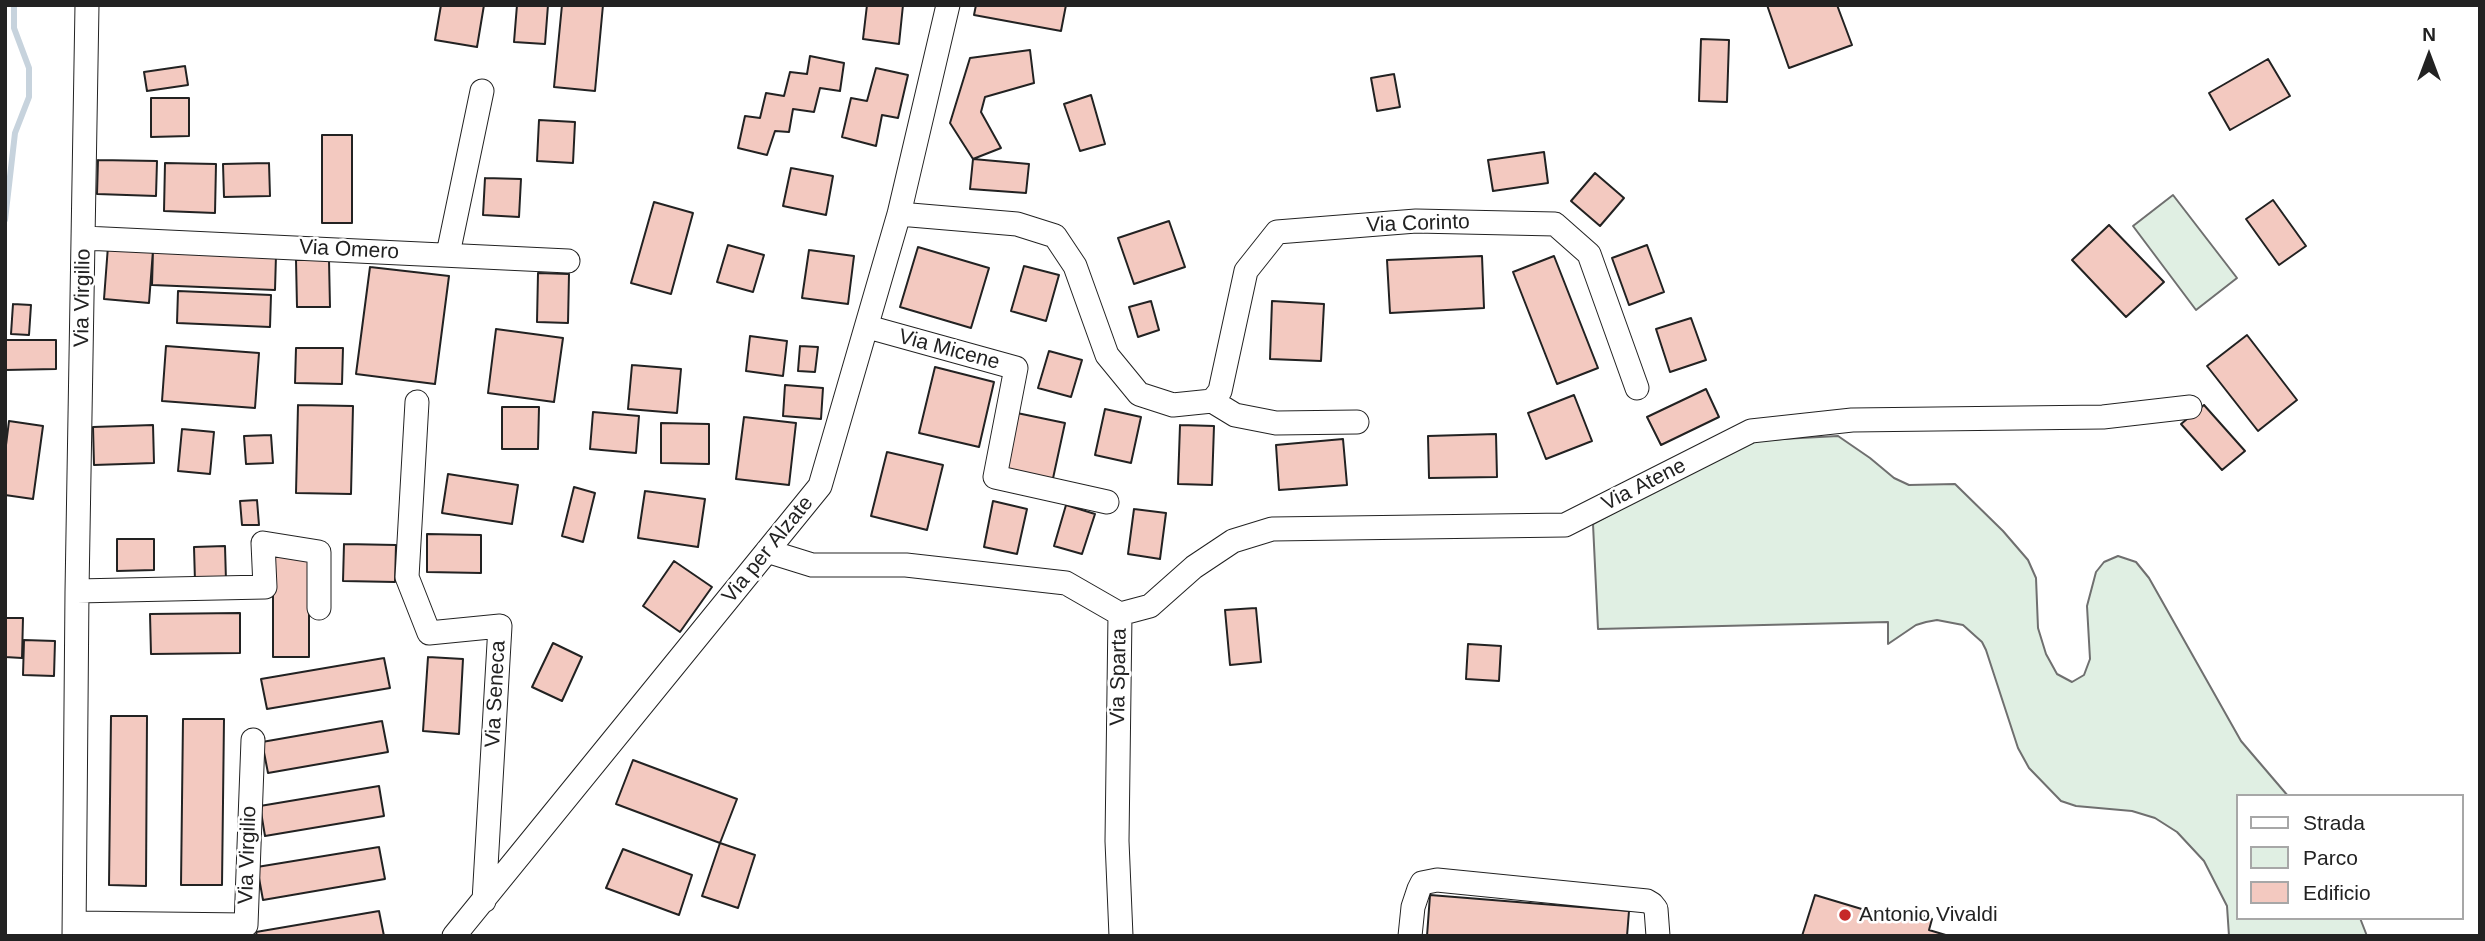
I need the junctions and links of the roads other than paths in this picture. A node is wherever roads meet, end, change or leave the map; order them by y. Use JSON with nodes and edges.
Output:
{"nodes":[{"id":1,"x":87,"y":5,"type":"edge"},
{"id":2,"x":948,"y":5,"type":"edge"},
{"id":3,"x":482,"y":91,"type":"dead end"},
{"id":4,"x":899,"y":214,"type":"junction"},
{"id":5,"x":84,"y":238,"type":"junction"},
{"id":6,"x":448,"y":254,"type":"junction"},
{"id":7,"x":568,"y":261,"type":"dead end"},
{"id":8,"x":868,"y":327,"type":"junction"},
{"id":9,"x":1637,"y":388,"type":"dead end"},
{"id":10,"x":1212,"y":401,"type":"junction"},
{"id":11,"x":416,"y":402,"type":"dead end"},
{"id":12,"x":2190,"y":407,"type":"dead end"},
{"id":13,"x":1357,"y":422,"type":"dead end"},
{"id":14,"x":1107,"y":502,"type":"dead end"},
{"id":15,"x":767,"y":551,"type":"junction"},
{"id":16,"x":77,"y":592,"type":"junction"},
{"id":17,"x":319,"y":608,"type":"dead end"},
{"id":18,"x":1120,"y":614,"type":"junction"},
{"id":19,"x":253,"y":740,"type":"dead end"},
{"id":20,"x":484,"y":901,"type":"junction"},
{"id":21,"x":74,"y":929,"type":"edge"},
{"id":22,"x":454,"y":936,"type":"edge"},
{"id":23,"x":1121,"y":936,"type":"edge"},
{"id":24,"x":1410,"y":936,"type":"edge"},
{"id":25,"x":1658,"y":936,"type":"edge"}],
"edges":[{"from":1,"to":5,"type":"street","name":"Via Virgilio"},
{"from":2,"to":4,"type":"street","name":"Via per Alzate"},
{"from":3,"to":6,"type":"street"},
{"from":4,"to":8,"type":"street","name":"Via per Alzate"},
{"from":4,"to":10,"type":"street"},
{"from":5,"to":6,"type":"street","name":"Via Omero"},
{"from":5,"to":16,"type":"street","name":"Via Virgilio"},
{"from":6,"to":7,"type":"street","name":"Via Omero"},
{"from":8,"to":14,"type":"street","name":"Via Micene"},
{"from":8,"to":15,"type":"street","name":"Via per Alzate"},
{"from":9,"to":10,"type":"street","name":"Via Corinto"},
{"from":10,"to":13,"type":"street"},
{"from":11,"to":20,"type":"street","name":"Via Seneca"},
{"from":12,"to":18,"type":"street","name":"Via Atene"},
{"from":15,"to":18,"type":"street","name":"Via Sparta"},
{"from":15,"to":20,"type":"street","name":"Via per Alzate"},
{"from":16,"to":17,"type":"street"},
{"from":16,"to":21,"type":"street","name":"Via Virgilio"},
{"from":18,"to":23,"type":"street","name":"Via Sparta"},
{"from":19,"to":21,"type":"street","name":"Via Virgilio"},
{"from":20,"to":22,"type":"street","name":"Via per Alzate"},
{"from":24,"to":25,"type":"street"}]}
